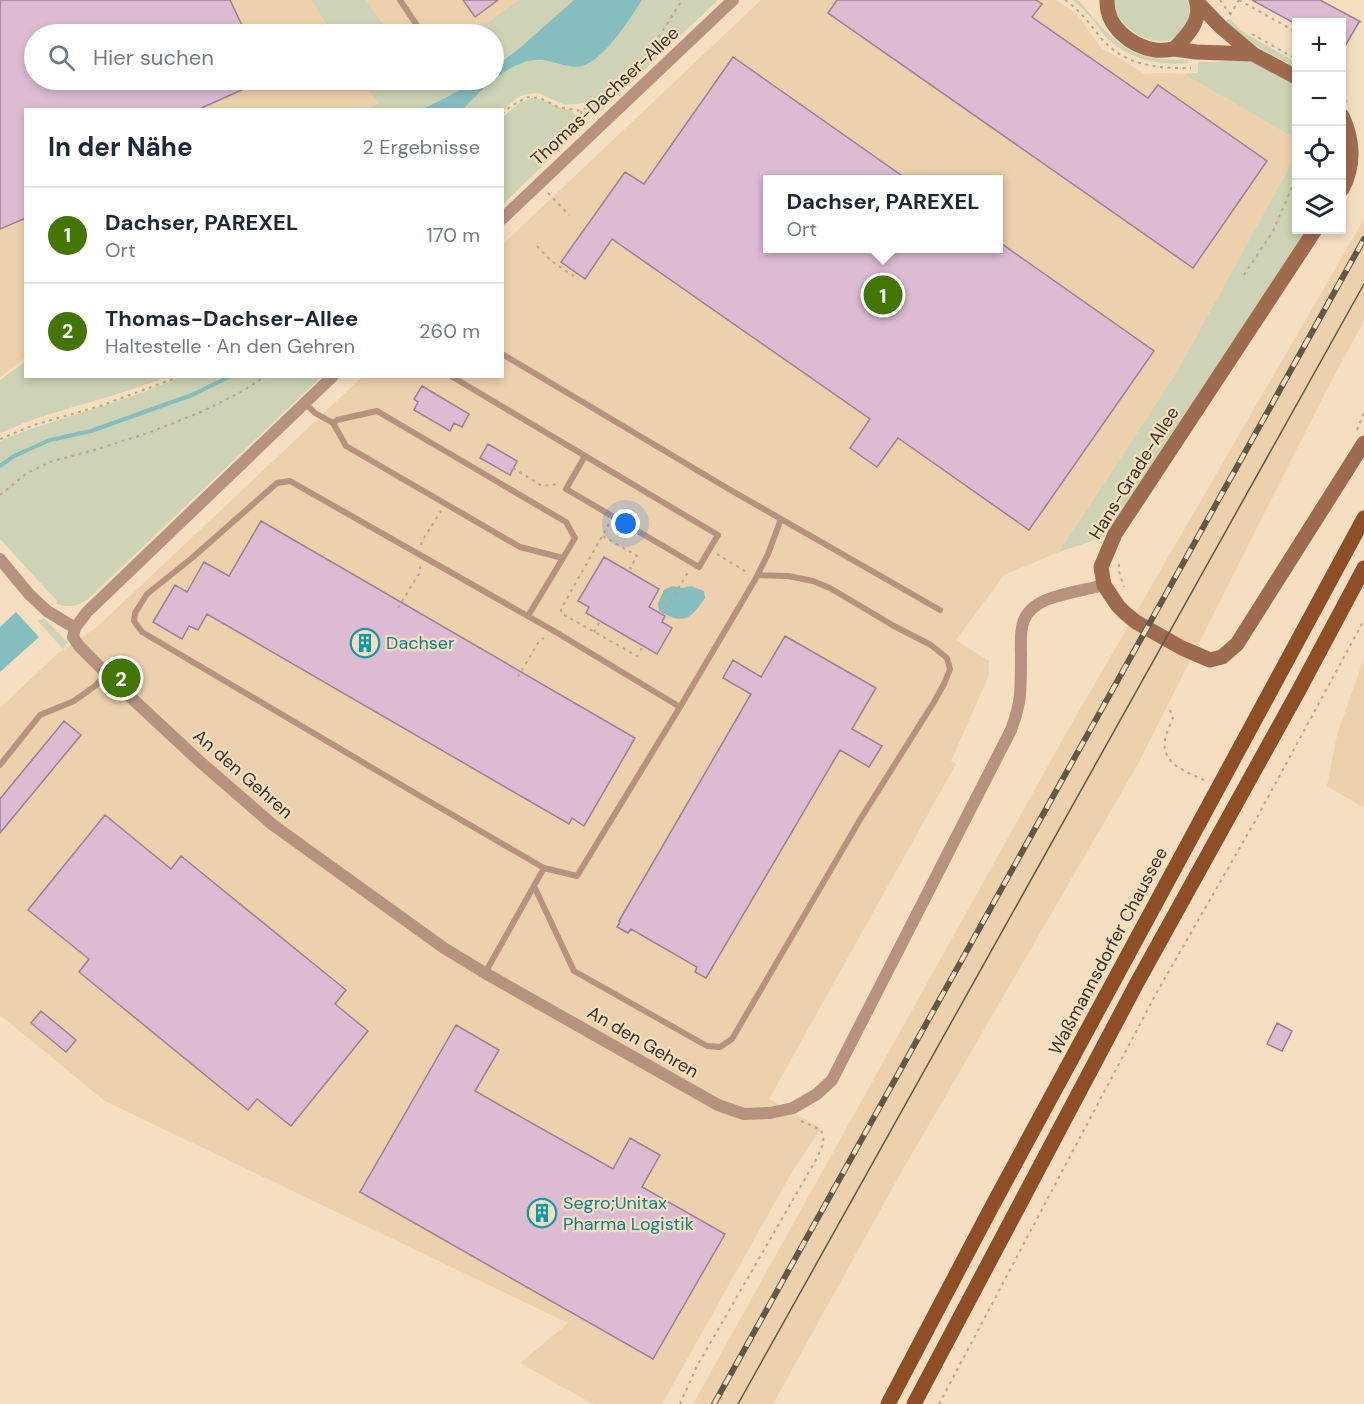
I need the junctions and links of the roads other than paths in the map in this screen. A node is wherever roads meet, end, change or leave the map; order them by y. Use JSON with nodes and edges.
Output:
{"nodes":[{"id":1,"x":400,"y":0,"type":"edge"},
{"id":2,"x":733,"y":0,"type":"edge"},
{"id":3,"x":1093,"y":0,"type":"edge"},
{"id":4,"x":1197,"y":2,"type":"edge"},
{"id":5,"x":1106,"y":4,"type":"edge"},
{"id":6,"x":416,"y":24,"type":"edge"},
{"id":7,"x":1174,"y":49,"type":"junction"},
{"id":8,"x":1253,"y":54,"type":"junction"},
{"id":9,"x":1292,"y":75,"type":"edge"},
{"id":10,"x":1345,"y":126,"type":"edge"},
{"id":11,"x":1345,"y":180,"type":"edge"},
{"id":12,"x":504,"y":217,"type":"edge"},
{"id":13,"x":1312,"y":234,"type":"edge"},
{"id":14,"x":504,"y":355,"type":"edge"},
{"id":15,"x":331,"y":378,"type":"edge"},
{"id":16,"x":454,"y":378,"type":"edge"},
{"id":17,"x":305,"y":403,"type":"junction"},
{"id":18,"x":333,"y":423,"type":"junction"},
{"id":19,"x":1364,"y":443,"type":"edge"},
{"id":20,"x":585,"y":456,"type":"junction"},
{"id":21,"x":1364,"y":518,"type":"edge"},
{"id":22,"x":781,"y":519,"type":"junction"},
{"id":23,"x":563,"y":558,"type":"junction"},
{"id":24,"x":0,"y":559,"type":"edge"},
{"id":25,"x":1364,"y":568,"type":"edge"},
{"id":26,"x":757,"y":576,"type":"junction"},
{"id":27,"x":1104,"y":585,"type":"junction"},
{"id":28,"x":940,"y":610,"type":"dead end"},
{"id":29,"x":528,"y":616,"type":"junction"},
{"id":30,"x":75,"y":628,"type":"junction"},
{"id":31,"x":106,"y":674,"type":"junction"},
{"id":32,"x":680,"y":707,"type":"junction"},
{"id":33,"x":0,"y":765,"type":"edge"},
{"id":34,"x":544,"y":868,"type":"junction"},
{"id":35,"x":534,"y":886,"type":"junction"},
{"id":36,"x":485,"y":973,"type":"junction"},
{"id":37,"x":888,"y":1404,"type":"edge"},
{"id":38,"x":914,"y":1404,"type":"edge"}],
"edges":[{"from":1,"to":6,"type":"lane"},
{"from":2,"to":12,"type":"street","name":"Thomas-Dachser-Allee"},
{"from":3,"to":5,"type":"street"},
{"from":4,"to":7,"type":"street"},
{"from":4,"to":8,"type":"street"},
{"from":5,"to":7,"type":"street"},
{"from":7,"to":8,"type":"street"},
{"from":8,"to":9,"type":"street"},
{"from":10,"to":11,"type":"street"},
{"from":13,"to":27,"type":"street","name":"Hans-Grade-Allee"},
{"from":14,"to":22,"type":"lane"},
{"from":15,"to":17,"type":"street"},
{"from":16,"to":20,"type":"lane"},
{"from":17,"to":18,"type":"lane"},
{"from":17,"to":30,"type":"street"},
{"from":18,"to":23,"type":"lane"},
{"from":18,"to":23,"type":"lane"},
{"from":19,"to":27,"type":"street"},
{"from":20,"to":20,"type":"lane"},
{"from":21,"to":37,"type":"main road","name":"Waßmannsdorfer Chaussee"},
{"from":22,"to":26,"type":"lane"},
{"from":22,"to":28,"type":"lane"},
{"from":23,"to":29,"type":"lane"},
{"from":24,"to":30,"type":"street"},
{"from":25,"to":38,"type":"main road"},
{"from":26,"to":32,"type":"lane"},
{"from":26,"to":35,"type":"lane"},
{"from":27,"to":36,"type":"street","name":"An den Gehren"},
{"from":29,"to":32,"type":"lane"},
{"from":29,"to":34,"type":"lane"},
{"from":30,"to":31,"type":"street","name":"An den Gehren"},
{"from":31,"to":33,"type":"lane"},
{"from":31,"to":36,"type":"street","name":"An den Gehren"},
{"from":32,"to":34,"type":"lane"},
{"from":34,"to":35,"type":"lane"},
{"from":35,"to":36,"type":"lane"}]}
